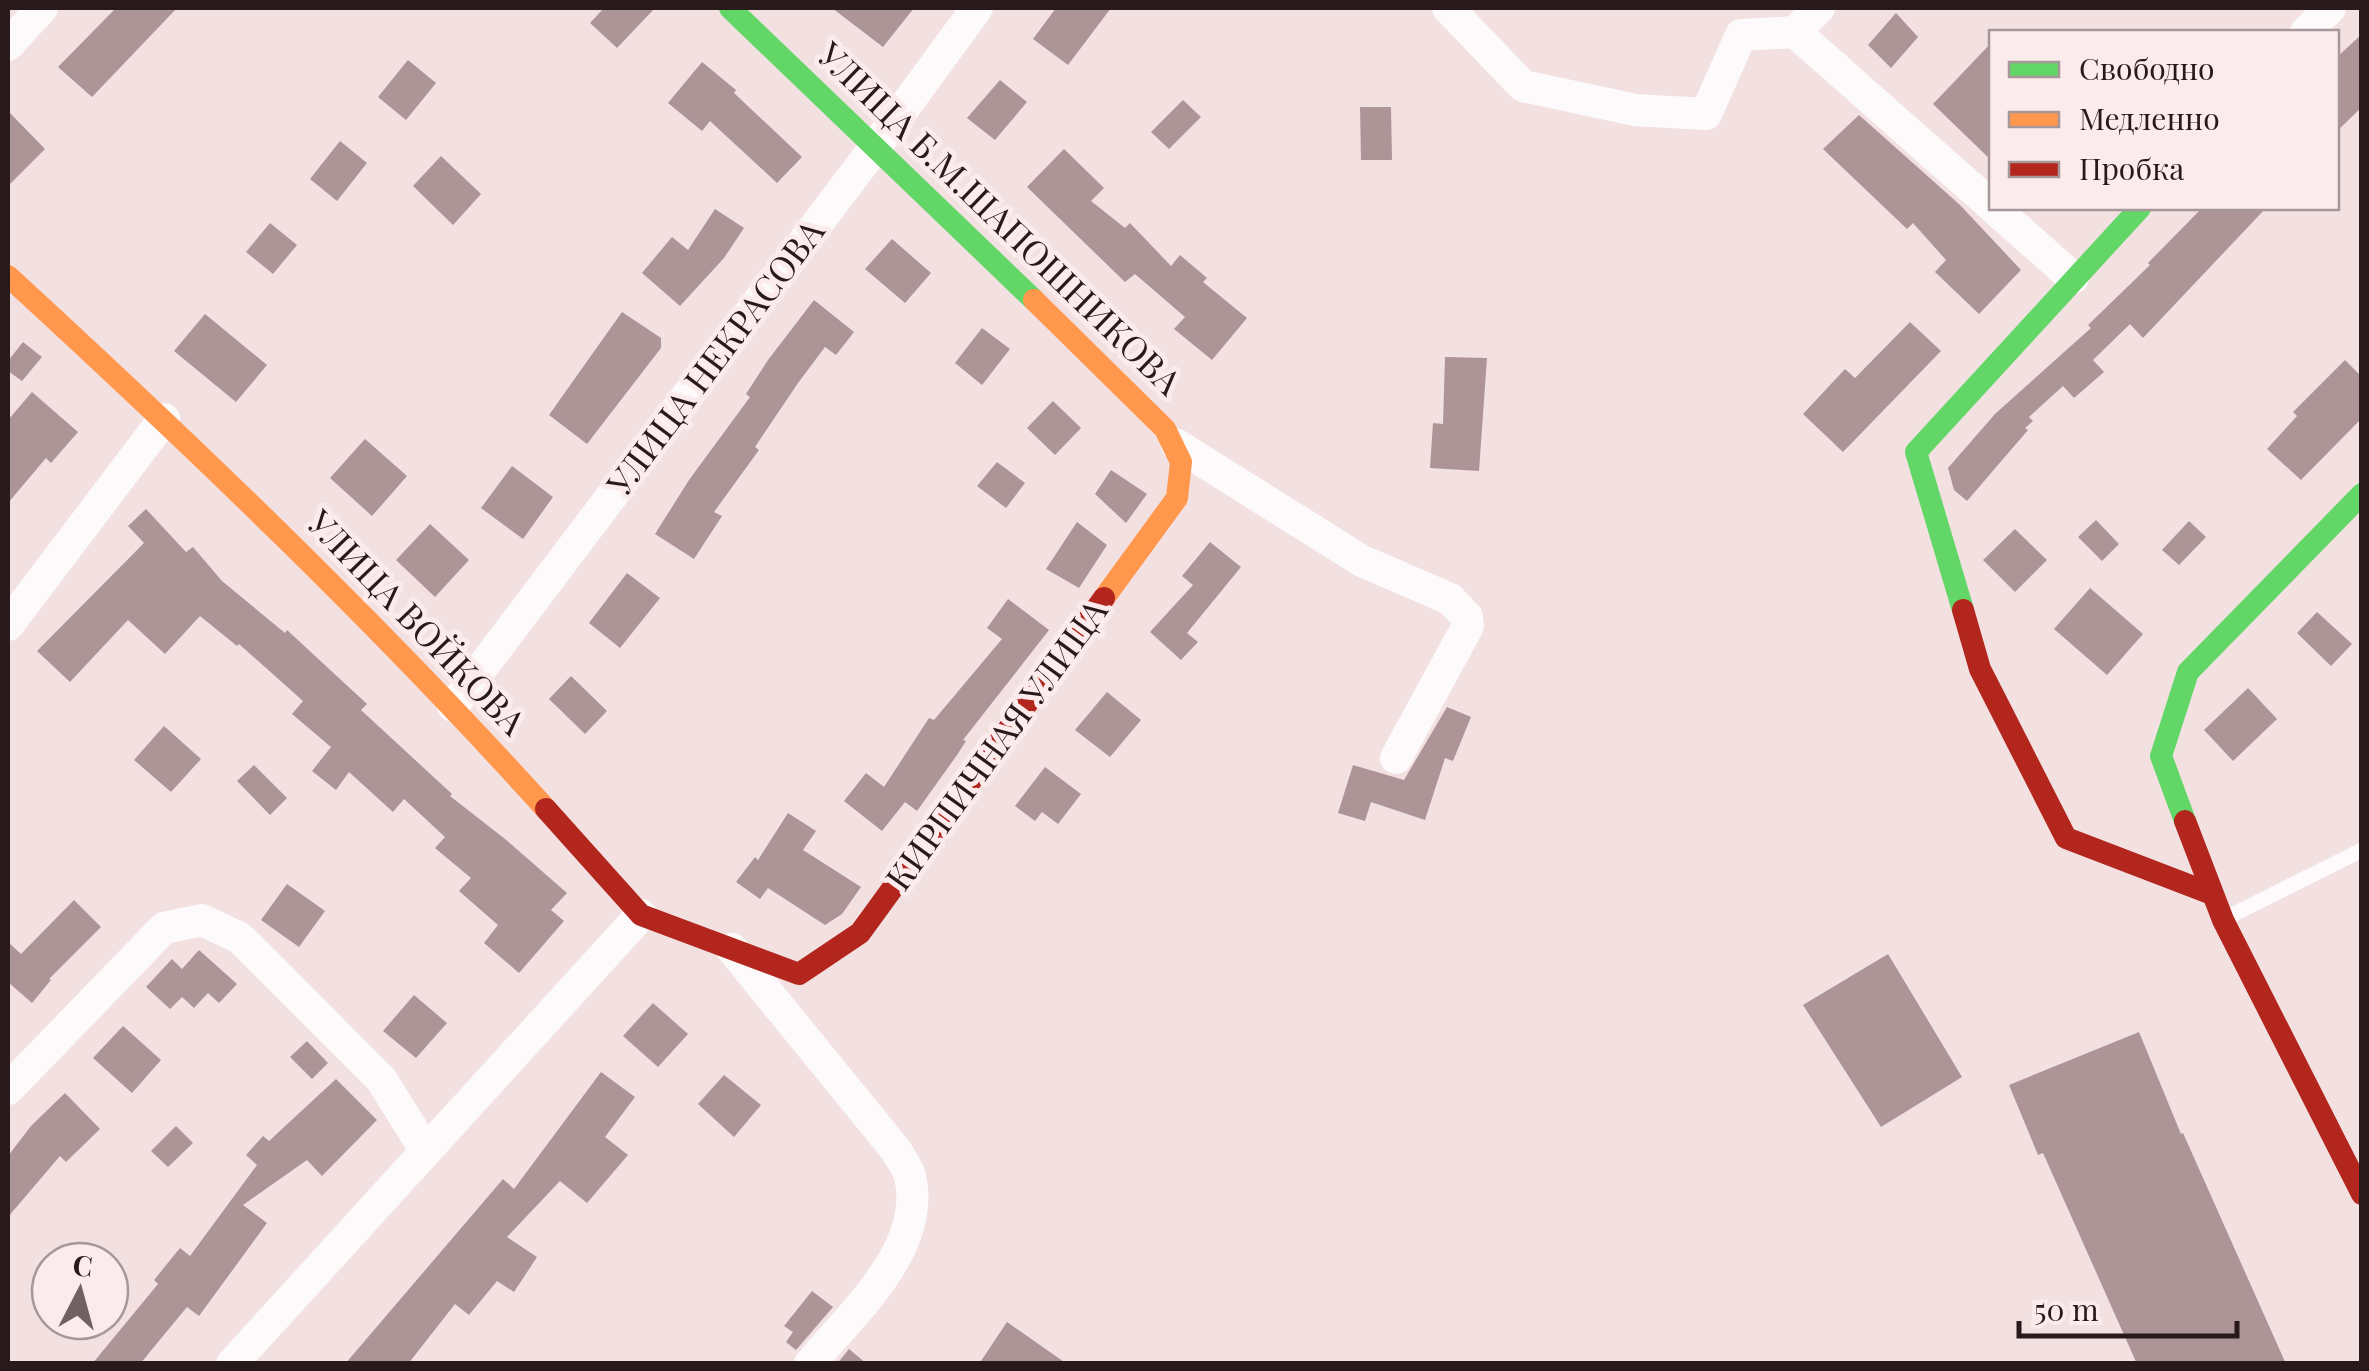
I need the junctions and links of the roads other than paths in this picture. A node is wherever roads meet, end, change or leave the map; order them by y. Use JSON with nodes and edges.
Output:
{"nodes":[{"id":1,"x":42,"y":8,"type":"edge"},
{"id":2,"x":730,"y":8,"type":"edge"},
{"id":3,"x":976,"y":8,"type":"edge"},
{"id":4,"x":1448,"y":8,"type":"edge"},
{"id":5,"x":1819,"y":8,"type":"edge"},
{"id":6,"x":2330,"y":8,"type":"edge"},
{"id":7,"x":2308,"y":30,"type":"edge"},
{"id":8,"x":1795,"y":32,"type":"junction"},
{"id":9,"x":8,"y":45,"type":"edge"},
{"id":10,"x":876,"y":146,"type":"junction"},
{"id":11,"x":1989,"y":204,"type":"edge"},
{"id":12,"x":1995,"y":210,"type":"edge"},
{"id":13,"x":2138,"y":210,"type":"edge"},
{"id":14,"x":8,"y":276,"type":"edge"},
{"id":15,"x":2073,"y":278,"type":"junction"},
{"id":16,"x":164,"y":418,"type":"junction"},
{"id":17,"x":1177,"y":445,"type":"junction"},
{"id":18,"x":2362,"y":494,"type":"edge"},
{"id":19,"x":1176,"y":498,"type":"joint"},
{"id":20,"x":8,"y":626,"type":"edge"},
{"id":21,"x":453,"y":706,"type":"junction"},
{"id":22,"x":1396,"y":758,"type":"dead end"},
{"id":23,"x":2362,"y":850,"type":"edge"},
{"id":24,"x":2212,"y":894,"type":"junction"},
{"id":25,"x":641,"y":916,"type":"junction"},
{"id":26,"x":2222,"y":920,"type":"junction"},
{"id":27,"x":732,"y":949,"type":"junction"},
{"id":28,"x":799,"y":974,"type":"joint"},
{"id":29,"x":8,"y":1090,"type":"edge"},
{"id":30,"x":426,"y":1152,"type":"junction"},
{"id":31,"x":2362,"y":1194,"type":"edge"},
{"id":32,"x":232,"y":1364,"type":"edge"},
{"id":33,"x":810,"y":1364,"type":"edge"}],
"edges":[{"from":1,"to":9,"type":"street"},
{"from":2,"to":10,"type":"street","name":"УЛИЦА Б.М.ШАПОШНИКОВА"},
{"from":3,"to":10,"type":"street","name":"УЛИЦА НЕКРАСОВА"},
{"from":4,"to":8,"type":"street"},
{"from":5,"to":8,"type":"street"},
{"from":6,"to":7,"type":"street"},
{"from":8,"to":11,"type":"street"},
{"from":10,"to":17,"type":"street","name":"УЛИЦА Б.М.ШАПОШНИКОВА"},
{"from":10,"to":21,"type":"street","name":"УЛИЦА НЕКРАСОВА"},
{"from":12,"to":15,"type":"street"},
{"from":13,"to":15,"type":"street"},
{"from":14,"to":16,"type":"street","name":"УЛИЦА ВОЙКОВА"},
{"from":15,"to":24,"type":"street"},
{"from":16,"to":20,"type":"street"},
{"from":16,"to":21,"type":"street","name":"УЛИЦА ВОЙКОВА"},
{"from":17,"to":19,"type":"street","name":"УЛИЦА Б.М.ШАПОШНИКОВА"},
{"from":17,"to":22,"type":"street"},
{"from":18,"to":24,"type":"street"},
{"from":19,"to":28,"type":"street","name":"КИРПИЧНАЯ УЛИЦА"},
{"from":21,"to":25,"type":"street","name":"УЛИЦА ВОЙКОВА"},
{"from":23,"to":26,"type":"lane"},
{"from":24,"to":26,"type":"street"},
{"from":25,"to":27,"type":"street","name":"УЛИЦА ВОЙКОВА"},
{"from":25,"to":30,"type":"street"},
{"from":26,"to":31,"type":"street"},
{"from":27,"to":28,"type":"street","name":"УЛИЦА ВОЙКОВА"},
{"from":27,"to":33,"type":"street"},
{"from":29,"to":30,"type":"street"},
{"from":30,"to":32,"type":"street"}]}
